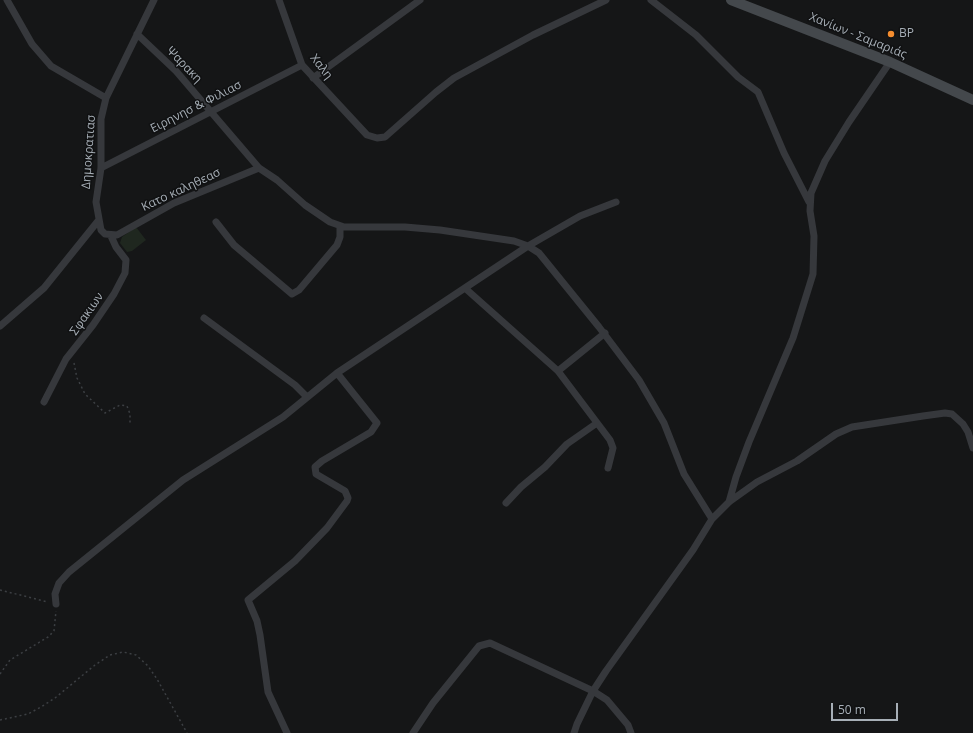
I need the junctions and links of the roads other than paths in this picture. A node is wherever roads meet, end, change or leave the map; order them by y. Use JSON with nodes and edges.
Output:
{"nodes":[{"id":1,"x":7,"y":0,"type":"edge"},
{"id":2,"x":154,"y":0,"type":"edge"},
{"id":3,"x":279,"y":0,"type":"edge"},
{"id":4,"x":420,"y":0,"type":"edge"},
{"id":5,"x":606,"y":0,"type":"edge"},
{"id":6,"x":651,"y":0,"type":"edge"},
{"id":7,"x":731,"y":0,"type":"edge"},
{"id":8,"x":137,"y":34,"type":"junction"},
{"id":9,"x":890,"y":62,"type":"junction"},
{"id":10,"x":302,"y":65,"type":"junction"},
{"id":11,"x":313,"y":78,"type":"junction"},
{"id":12,"x":106,"y":98,"type":"junction"},
{"id":13,"x":973,"y":100,"type":"edge"},
{"id":14,"x":212,"y":111,"type":"junction"},
{"id":15,"x":101,"y":168,"type":"junction"},
{"id":16,"x":259,"y":168,"type":"junction"},
{"id":17,"x":616,"y":202,"type":"dead end"},
{"id":18,"x":809,"y":202,"type":"junction"},
{"id":19,"x":98,"y":220,"type":"junction"},
{"id":20,"x":216,"y":222,"type":"dead end"},
{"id":21,"x":340,"y":226,"type":"junction"},
{"id":22,"x":112,"y":236,"type":"junction"},
{"id":23,"x":528,"y":246,"type":"junction"},
{"id":24,"x":466,"y":289,"type":"junction"},
{"id":25,"x":204,"y":318,"type":"dead end"},
{"id":26,"x":0,"y":326,"type":"edge"},
{"id":27,"x":604,"y":334,"type":"junction"},
{"id":28,"x":558,"y":371,"type":"junction"},
{"id":29,"x":337,"y":373,"type":"junction"},
{"id":30,"x":307,"y":397,"type":"junction"},
{"id":31,"x":44,"y":402,"type":"dead end"},
{"id":32,"x":597,"y":423,"type":"junction"},
{"id":33,"x":973,"y":448,"type":"edge"},
{"id":34,"x":608,"y":468,"type":"dead end"},
{"id":35,"x":729,"y":502,"type":"junction"},
{"id":36,"x":506,"y":503,"type":"dead end"},
{"id":37,"x":712,"y":519,"type":"junction"},
{"id":38,"x":56,"y":604,"type":"road end"},
{"id":39,"x":593,"y":691,"type":"junction"},
{"id":40,"x":286,"y":733,"type":"edge"},
{"id":41,"x":413,"y":733,"type":"edge"},
{"id":42,"x":574,"y":733,"type":"edge"},
{"id":43,"x":631,"y":733,"type":"edge"}],
"edges":[{"from":1,"to":12,"type":"street"},
{"from":2,"to":8,"type":"street","name":"Δημοκρατιασ"},
{"from":3,"to":10,"type":"street","name":"Χαλη"},
{"from":4,"to":11,"type":"street"},
{"from":5,"to":11,"type":"street","name":"Χαλη"},
{"from":6,"to":18,"type":"street"},
{"from":7,"to":9,"type":"main road","name":"Χανίων - Σαμαριάς"},
{"from":8,"to":12,"type":"street","name":"Δημοκρατιασ"},
{"from":8,"to":14,"type":"street","name":"Ψαρακη"},
{"from":9,"to":13,"type":"main road","name":"Χανίων - Σαμαριάς"},
{"from":9,"to":18,"type":"street"},
{"from":10,"to":11,"type":"street","name":"Χαλη"},
{"from":10,"to":14,"type":"street","name":"Ειρηνησ & Φιλιασ"},
{"from":12,"to":15,"type":"street","name":"Δημοκρατιασ"},
{"from":14,"to":15,"type":"street","name":"Ειρηνησ & Φιλιασ"},
{"from":14,"to":16,"type":"street","name":"Ψαρακη"},
{"from":15,"to":19,"type":"street","name":"Δημοκρατιασ"},
{"from":16,"to":21,"type":"street","name":"Ψαρακη"},
{"from":16,"to":22,"type":"street","name":"Κατο καληθεασ"},
{"from":17,"to":23,"type":"street"},
{"from":18,"to":35,"type":"street"},
{"from":19,"to":22,"type":"street"},
{"from":19,"to":26,"type":"street"},
{"from":20,"to":21,"type":"street"},
{"from":21,"to":23,"type":"street"},
{"from":22,"to":31,"type":"street","name":"Σφακιων"},
{"from":23,"to":24,"type":"street"},
{"from":23,"to":27,"type":"street"},
{"from":24,"to":28,"type":"street"},
{"from":24,"to":29,"type":"street"},
{"from":25,"to":30,"type":"street"},
{"from":27,"to":28,"type":"street"},
{"from":27,"to":37,"type":"street"},
{"from":28,"to":32,"type":"street"},
{"from":29,"to":30,"type":"street"},
{"from":29,"to":40,"type":"street"},
{"from":30,"to":38,"type":"street"},
{"from":32,"to":34,"type":"street"},
{"from":32,"to":36,"type":"street"},
{"from":33,"to":35,"type":"street"},
{"from":35,"to":37,"type":"street"},
{"from":37,"to":39,"type":"street"},
{"from":39,"to":41,"type":"street"},
{"from":39,"to":42,"type":"street"},
{"from":39,"to":43,"type":"street"}]}
